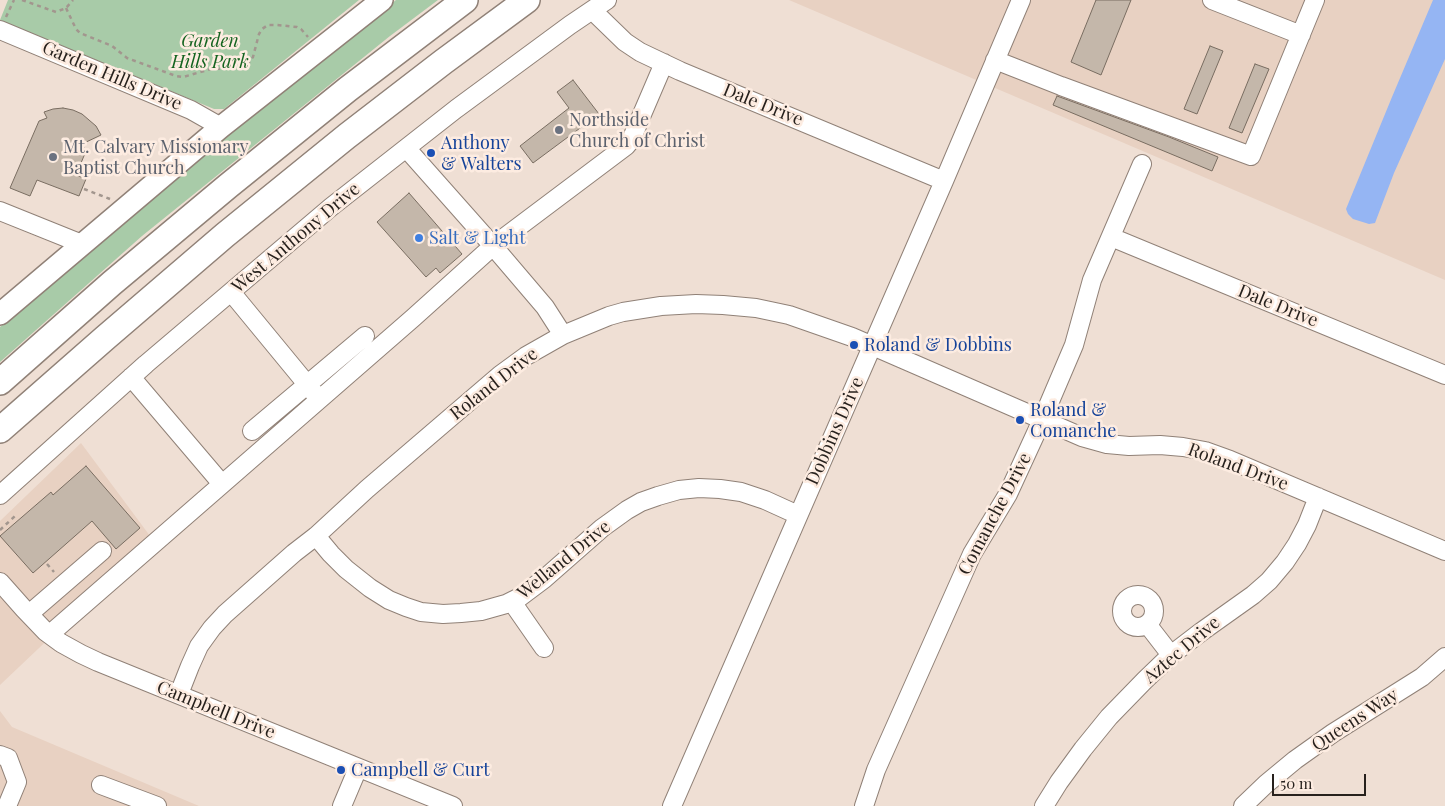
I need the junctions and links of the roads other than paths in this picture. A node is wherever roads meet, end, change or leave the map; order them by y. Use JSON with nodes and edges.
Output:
{"nodes":[{"id":1,"x":382,"y":0,"type":"edge"},
{"id":2,"x":465,"y":0,"type":"edge"},
{"id":3,"x":527,"y":0,"type":"edge"},
{"id":4,"x":607,"y":0,"type":"edge"},
{"id":5,"x":1021,"y":0,"type":"edge"},
{"id":6,"x":1212,"y":0,"type":"edge"},
{"id":7,"x":1316,"y":0,"type":"edge"},
{"id":8,"x":593,"y":11,"type":"junction"},
{"id":9,"x":2,"y":26,"type":"edge"},
{"id":10,"x":1301,"y":36,"type":"junction"},
{"id":11,"x":995,"y":60,"type":"junction"},
{"id":12,"x":664,"y":63,"type":"junction"},
{"id":13,"x":221,"y":127,"type":"junction"},
{"id":14,"x":407,"y":149,"type":"junction"},
{"id":15,"x":1142,"y":164,"type":"dead end"},
{"id":16,"x":944,"y":181,"type":"junction"},
{"id":17,"x":0,"y":211,"type":"edge"},
{"id":18,"x":1111,"y":237,"type":"junction"},
{"id":19,"x":82,"y":244,"type":"junction"},
{"id":20,"x":493,"y":246,"type":"junction"},
{"id":21,"x":231,"y":292,"type":"junction"},
{"id":22,"x":0,"y":314,"type":"edge"},
{"id":23,"x":365,"y":336,"type":"dead end"},
{"id":24,"x":563,"y":336,"type":"junction"},
{"id":25,"x":873,"y":346,"type":"junction"},
{"id":26,"x":1445,"y":375,"type":"edge"},
{"id":27,"x":131,"y":377,"type":"junction"},
{"id":28,"x":0,"y":382,"type":"edge"},
{"id":29,"x":308,"y":384,"type":"junction"},
{"id":30,"x":319,"y":399,"type":"junction"},
{"id":31,"x":1042,"y":420,"type":"junction"},
{"id":32,"x":0,"y":430,"type":"edge"},
{"id":33,"x":252,"y":431,"type":"dead end"},
{"id":34,"x":222,"y":484,"type":"junction"},
{"id":35,"x":0,"y":494,"type":"edge"},
{"id":36,"x":1318,"y":497,"type":"junction"},
{"id":37,"x":798,"y":515,"type":"junction"},
{"id":38,"x":316,"y":536,"type":"junction"},
{"id":39,"x":102,"y":551,"type":"dead end"},
{"id":40,"x":1445,"y":551,"type":"edge"},
{"id":41,"x":0,"y":582,"type":"edge"},
{"id":42,"x":512,"y":602,"type":"junction"},
{"id":43,"x":29,"y":614,"type":"junction"},
{"id":44,"x":1147,"y":624,"type":"dead end"},
{"id":45,"x":50,"y":634,"type":"junction"},
{"id":46,"x":544,"y":648,"type":"dead end"},
{"id":47,"x":1171,"y":654,"type":"junction"},
{"id":48,"x":1445,"y":656,"type":"edge"},
{"id":49,"x":179,"y":694,"type":"junction"},
{"id":50,"x":0,"y":755,"type":"edge"},
{"id":51,"x":358,"y":768,"type":"junction"},
{"id":52,"x":101,"y":785,"type":"dead end"},
{"id":53,"x":7,"y":806,"type":"edge"},
{"id":54,"x":157,"y":806,"type":"edge"},
{"id":55,"x":342,"y":806,"type":"edge"},
{"id":56,"x":453,"y":806,"type":"edge"},
{"id":57,"x":672,"y":806,"type":"edge"},
{"id":58,"x":864,"y":806,"type":"edge"},
{"id":59,"x":1044,"y":806,"type":"edge"},
{"id":60,"x":1243,"y":806,"type":"edge"}],
"edges":[{"from":1,"to":13,"type":"main road"},
{"from":2,"to":28,"type":"highway"},
{"from":3,"to":32,"type":"highway"},
{"from":4,"to":8,"type":"street","name":"West Anthony Drive"},
{"from":5,"to":11,"type":"street","name":"Dobbins Drive"},
{"from":6,"to":10,"type":"street"},
{"from":7,"to":10,"type":"street"},
{"from":8,"to":12,"type":"street","name":"Dale Drive"},
{"from":8,"to":14,"type":"street","name":"West Anthony Drive"},
{"from":9,"to":13,"type":"street","name":"Garden Hills Drive"},
{"from":10,"to":11,"type":"street"},
{"from":11,"to":16,"type":"street","name":"Dobbins Drive"},
{"from":12,"to":16,"type":"street","name":"Dale Drive"},
{"from":12,"to":20,"type":"street"},
{"from":13,"to":19,"type":"main road"},
{"from":14,"to":20,"type":"street"},
{"from":14,"to":21,"type":"street","name":"West Anthony Drive"},
{"from":15,"to":18,"type":"street","name":"Comanche Drive"},
{"from":16,"to":25,"type":"street","name":"Dobbins Drive"},
{"from":17,"to":19,"type":"street"},
{"from":18,"to":26,"type":"street","name":"Dale Drive"},
{"from":18,"to":31,"type":"street","name":"Comanche Drive"},
{"from":19,"to":22,"type":"main road"},
{"from":20,"to":24,"type":"street"},
{"from":20,"to":30,"type":"street"},
{"from":21,"to":27,"type":"street","name":"West Anthony Drive"},
{"from":21,"to":29,"type":"street"},
{"from":23,"to":29,"type":"street"},
{"from":24,"to":25,"type":"street","name":"Roland Drive"},
{"from":24,"to":38,"type":"street","name":"Roland Drive"},
{"from":25,"to":31,"type":"street","name":"Roland Drive"},
{"from":25,"to":37,"type":"street","name":"Dobbins Drive"},
{"from":27,"to":34,"type":"street"},
{"from":27,"to":35,"type":"street","name":"West Anthony Drive"},
{"from":29,"to":30,"type":"street"},
{"from":29,"to":33,"type":"street"},
{"from":30,"to":34,"type":"street"},
{"from":31,"to":36,"type":"street","name":"Roland Drive"},
{"from":31,"to":58,"type":"street","name":"Comanche Drive"},
{"from":34,"to":45,"type":"street"},
{"from":36,"to":40,"type":"street","name":"Roland Drive"},
{"from":36,"to":47,"type":"street","name":"Aztec Drive"},
{"from":37,"to":42,"type":"street","name":"Welland Drive"},
{"from":37,"to":57,"type":"street","name":"Dobbins Drive"},
{"from":38,"to":42,"type":"street","name":"Welland Drive"},
{"from":38,"to":49,"type":"street","name":"Roland Drive"},
{"from":39,"to":43,"type":"street"},
{"from":41,"to":43,"type":"street","name":"Campbell Drive"},
{"from":42,"to":46,"type":"street"},
{"from":43,"to":45,"type":"street","name":"Campbell Drive"},
{"from":44,"to":47,"type":"street"},
{"from":45,"to":49,"type":"street","name":"Campbell Drive"},
{"from":47,"to":59,"type":"street","name":"Aztec Drive"},
{"from":48,"to":60,"type":"street","name":"Queens Way"},
{"from":49,"to":51,"type":"street","name":"Campbell Drive"},
{"from":50,"to":53,"type":"street"},
{"from":51,"to":55,"type":"street"},
{"from":51,"to":56,"type":"street","name":"Campbell Drive"},
{"from":52,"to":54,"type":"street"}]}
